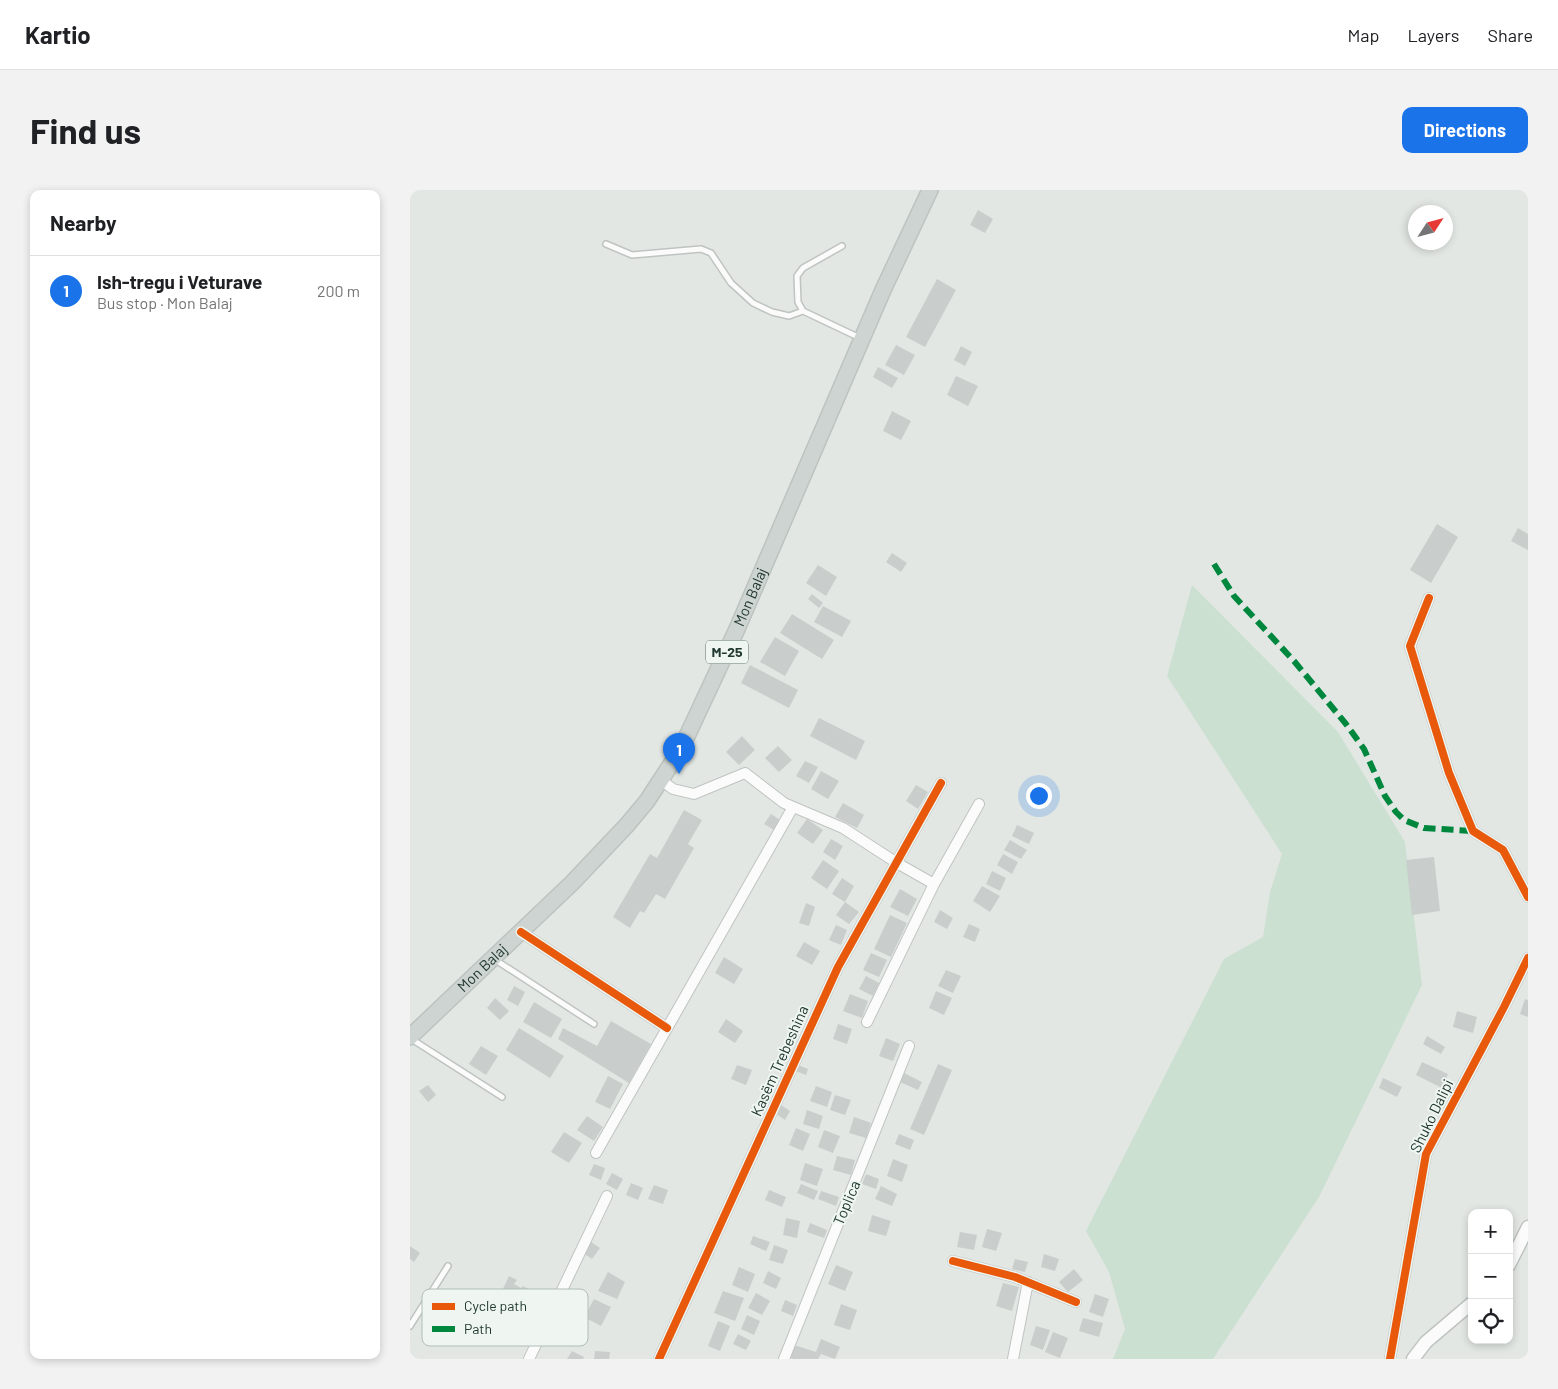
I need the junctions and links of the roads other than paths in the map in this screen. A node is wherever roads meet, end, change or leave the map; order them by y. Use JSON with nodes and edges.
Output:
{"nodes":[{"id":1,"x":930,"y":190,"type":"edge"},
{"id":2,"x":606,"y":244,"type":"dead end"},
{"id":3,"x":842,"y":246,"type":"dead end"},
{"id":4,"x":803,"y":311,"type":"junction"},
{"id":5,"x":862,"y":339,"type":"junction"},
{"id":6,"x":1429,"y":598,"type":"dead end"},
{"id":7,"x":661,"y":780,"type":"junction"},
{"id":8,"x":941,"y":783,"type":"dead end"},
{"id":9,"x":979,"y":804,"type":"dead end"},
{"id":10,"x":793,"y":807,"type":"junction"},
{"id":11,"x":897,"y":863,"type":"junction"},
{"id":12,"x":934,"y":884,"type":"junction"},
{"id":13,"x":1528,"y":896,"type":"edge"},
{"id":14,"x":521,"y":932,"type":"junction"},
{"id":15,"x":1528,"y":958,"type":"edge"},
{"id":16,"x":493,"y":959,"type":"junction"},
{"id":17,"x":867,"y":1022,"type":"dead end"},
{"id":18,"x":594,"y":1024,"type":"dead end"},
{"id":19,"x":667,"y":1028,"type":"junction"},
{"id":20,"x":410,"y":1037,"type":"edge"},
{"id":21,"x":909,"y":1046,"type":"dead end"},
{"id":22,"x":502,"y":1097,"type":"dead end"},
{"id":23,"x":596,"y":1153,"type":"dead end"},
{"id":24,"x":607,"y":1196,"type":"dead end"},
{"id":25,"x":1528,"y":1227,"type":"edge"},
{"id":26,"x":1513,"y":1257,"type":"edge"},
{"id":27,"x":953,"y":1261,"type":"dead end"},
{"id":28,"x":448,"y":1266,"type":"dead end"},
{"id":29,"x":1028,"y":1282,"type":"junction"},
{"id":30,"x":433,"y":1289,"type":"edge"},
{"id":31,"x":562,"y":1289,"type":"edge"},
{"id":32,"x":1076,"y":1302,"type":"dead end"},
{"id":33,"x":1468,"y":1306,"type":"edge"},
{"id":34,"x":422,"y":1307,"type":"edge"},
{"id":35,"x":410,"y":1326,"type":"edge"},
{"id":36,"x":535,"y":1346,"type":"edge"},
{"id":37,"x":529,"y":1359,"type":"edge"},
{"id":38,"x":659,"y":1359,"type":"edge"},
{"id":39,"x":784,"y":1359,"type":"edge"},
{"id":40,"x":1013,"y":1359,"type":"edge"},
{"id":41,"x":1390,"y":1359,"type":"edge"},
{"id":42,"x":1413,"y":1359,"type":"edge"}],
"edges":[{"from":1,"to":5,"type":"main road","name":"Mon Balaj","number":"M-25"},
{"from":2,"to":4,"type":"lane"},
{"from":3,"to":4,"type":"lane"},
{"from":4,"to":5,"type":"lane"},
{"from":5,"to":7,"type":"main road","name":"Mon Balaj","number":"M-25"},
{"from":6,"to":13,"type":"street"},
{"from":7,"to":10,"type":"street"},
{"from":7,"to":14,"type":"main road","name":"Mon Balaj","number":"M-25"},
{"from":8,"to":11,"type":"street","name":"Kasëm Trebeshina"},
{"from":9,"to":12,"type":"street"},
{"from":10,"to":11,"type":"street"},
{"from":10,"to":19,"type":"street"},
{"from":11,"to":12,"type":"street"},
{"from":11,"to":38,"type":"street","name":"Kasëm Trebeshina"},
{"from":12,"to":17,"type":"street"},
{"from":14,"to":16,"type":"main road","name":"Mon Balaj","number":"M-25"},
{"from":14,"to":19,"type":"street"},
{"from":15,"to":41,"type":"street","name":"Shuko Dalipi"},
{"from":16,"to":18,"type":"lane"},
{"from":16,"to":20,"type":"main road","name":"Mon Balaj","number":"M-25"},
{"from":19,"to":23,"type":"street"},
{"from":20,"to":22,"type":"lane"},
{"from":21,"to":39,"type":"street","name":"Toplica"},
{"from":24,"to":31,"type":"street"},
{"from":25,"to":26,"type":"street"},
{"from":27,"to":29,"type":"street"},
{"from":28,"to":30,"type":"lane"},
{"from":29,"to":32,"type":"street"},
{"from":29,"to":40,"type":"street"},
{"from":33,"to":42,"type":"street"},
{"from":34,"to":35,"type":"lane"},
{"from":36,"to":37,"type":"street"}]}
